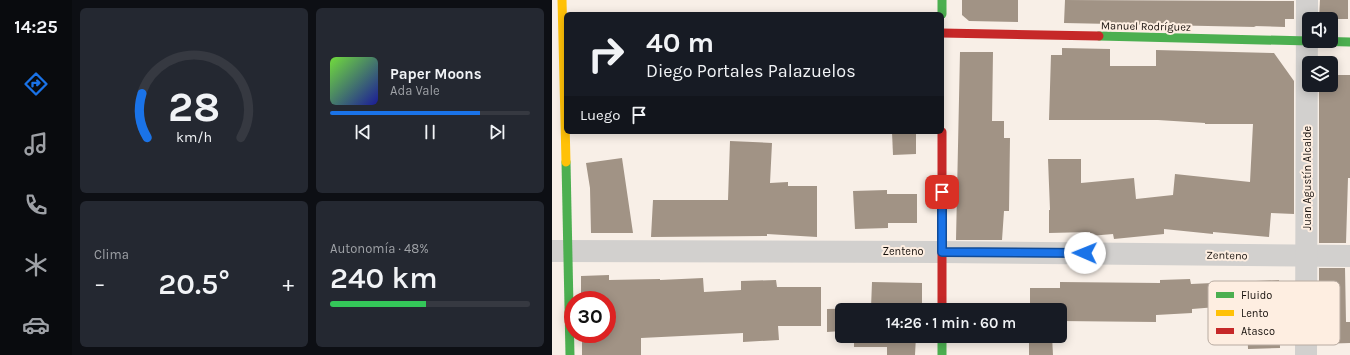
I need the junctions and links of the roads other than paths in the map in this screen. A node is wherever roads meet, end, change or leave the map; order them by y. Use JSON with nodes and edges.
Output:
{"nodes":[{"id":1,"x":562,"y":0,"type":"edge"},
{"id":2,"x":942,"y":0,"type":"edge"},
{"id":3,"x":1307,"y":0,"type":"edge"},
{"id":4,"x":942,"y":12,"type":"edge"},
{"id":5,"x":1307,"y":12,"type":"edge"},
{"id":6,"x":552,"y":27,"type":"edge"},
{"id":7,"x":564,"y":27,"type":"edge"},
{"id":8,"x":944,"y":33,"type":"edge"},
{"id":9,"x":1302,"y":42,"type":"edge"},
{"id":10,"x":1338,"y":42,"type":"edge"},
{"id":11,"x":1350,"y":42,"type":"edge"},
{"id":12,"x":1307,"y":48,"type":"edge"},
{"id":13,"x":942,"y":134,"type":"edge"},
{"id":14,"x":560,"y":251,"type":"edge"},
{"id":15,"x":942,"y":252,"type":"junction"},
{"id":16,"x":1307,"y":255,"type":"junction"},
{"id":17,"x":1350,"y":256,"type":"edge"},
{"id":18,"x":1307,"y":281,"type":"edge"},
{"id":19,"x":942,"y":303,"type":"edge"},
{"id":20,"x":942,"y":343,"type":"edge"},
{"id":21,"x":1306,"y":345,"type":"edge"},
{"id":22,"x":570,"y":355,"type":"edge"},
{"id":23,"x":942,"y":355,"type":"edge"},
{"id":24,"x":1306,"y":355,"type":"edge"}],
"edges":[{"from":1,"to":7,"type":"street"},
{"from":2,"to":4,"type":"street"},
{"from":3,"to":5,"type":"street","name":"Juan Agustín Alcalde"},
{"from":6,"to":7,"type":"street"},
{"from":7,"to":14,"type":"street"},
{"from":8,"to":9,"type":"street","name":"Manuel Rodríguez"},
{"from":10,"to":11,"type":"street","name":"Manuel Rodríguez"},
{"from":12,"to":16,"type":"street","name":"Juan Agustín Alcalde"},
{"from":13,"to":15,"type":"street"},
{"from":14,"to":15,"type":"street","name":"Zenteno"},
{"from":14,"to":22,"type":"street"},
{"from":15,"to":16,"type":"street","name":"Zenteno"},
{"from":15,"to":19,"type":"street"},
{"from":16,"to":17,"type":"street","name":"Zenteno"},
{"from":16,"to":18,"type":"street","name":"Juan Agustín Alcalde"},
{"from":20,"to":23,"type":"street"},
{"from":21,"to":24,"type":"street","name":"Juan Agustín Alcalde"}]}
